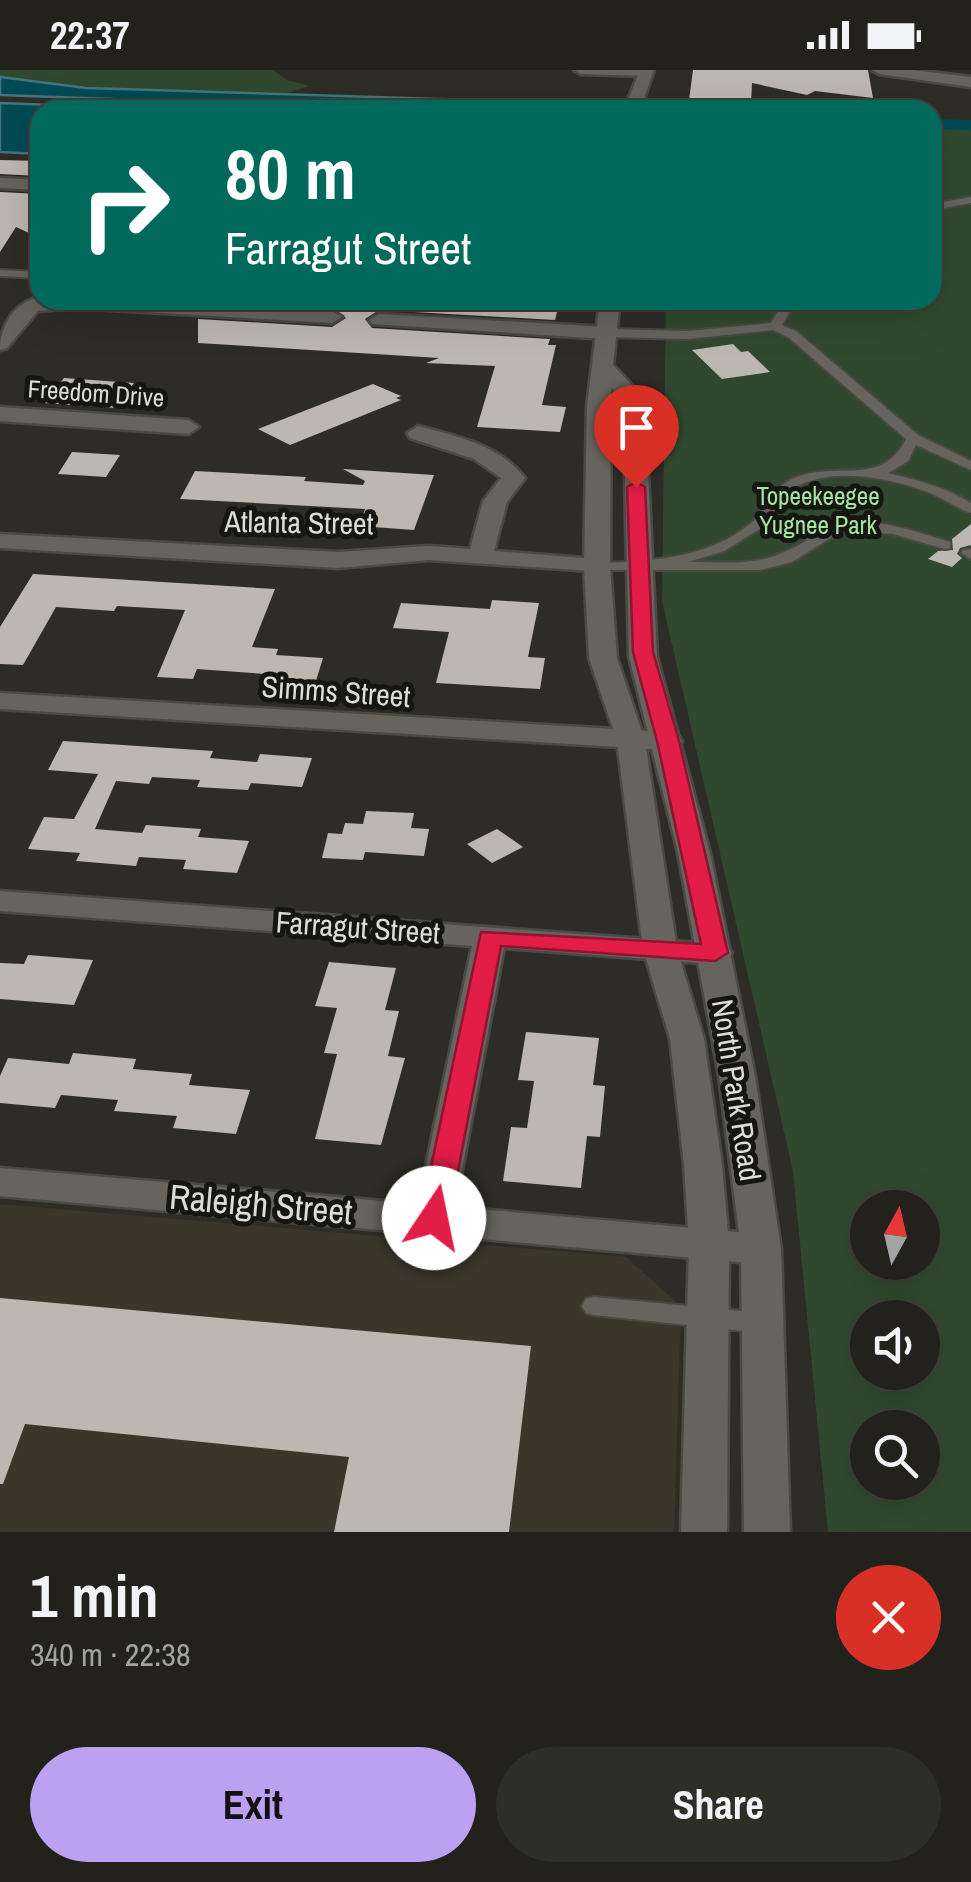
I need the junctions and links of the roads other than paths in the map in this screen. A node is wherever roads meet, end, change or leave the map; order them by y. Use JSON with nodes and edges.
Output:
{"nodes":[{"id":1,"x":581,"y":70,"type":"edge"},
{"id":2,"x":647,"y":71,"type":"edge"},
{"id":3,"x":881,"y":71,"type":"edge"},
{"id":4,"x":971,"y":82,"type":"edge"},
{"id":5,"x":636,"y":100,"type":"edge"},
{"id":6,"x":0,"y":184,"type":"edge"},
{"id":7,"x":30,"y":185,"type":"edge"},
{"id":8,"x":971,"y":200,"type":"edge"},
{"id":9,"x":942,"y":204,"type":"edge"},
{"id":10,"x":0,"y":273,"type":"edge"},
{"id":11,"x":30,"y":274,"type":"edge"},
{"id":12,"x":30,"y":306,"type":"edge"},
{"id":13,"x":213,"y":310,"type":"edge"},
{"id":14,"x":609,"y":310,"type":"edge"},
{"id":15,"x":785,"y":310,"type":"edge"},
{"id":16,"x":332,"y":317,"type":"dead end"},
{"id":17,"x":379,"y":320,"type":"dead end"},
{"id":18,"x":775,"y":326,"type":"junction"},
{"id":19,"x":607,"y":334,"type":"junction"},
{"id":20,"x":0,"y":344,"type":"edge"},
{"id":21,"x":603,"y":367,"type":"junction"},
{"id":22,"x":0,"y":414,"type":"edge"},
{"id":23,"x":188,"y":428,"type":"dead end"},
{"id":24,"x":418,"y":432,"type":"dead end"},
{"id":25,"x":913,"y":438,"type":"junction"},
{"id":26,"x":971,"y":466,"type":"edge"},
{"id":27,"x":875,"y":475,"type":"junction"},
{"id":28,"x":971,"y":509,"type":"edge"},
{"id":29,"x":762,"y":521,"type":"junction"},
{"id":30,"x":816,"y":539,"type":"junction"},
{"id":31,"x":0,"y":541,"type":"edge"},
{"id":32,"x":945,"y":545,"type":"dead end"},
{"id":33,"x":480,"y":557,"type":"junction"},
{"id":34,"x":637,"y":566,"type":"junction"},
{"id":35,"x":597,"y":567,"type":"junction"},
{"id":36,"x":0,"y":700,"type":"edge"},
{"id":37,"x":631,"y":741,"type":"junction"},
{"id":38,"x":668,"y":741,"type":"junction"},
{"id":39,"x":0,"y":901,"type":"edge"},
{"id":40,"x":490,"y":937,"type":"junction"},
{"id":41,"x":660,"y":950,"type":"junction"},
{"id":42,"x":715,"y":953,"type":"junction"},
{"id":43,"x":0,"y":1182,"type":"edge"},
{"id":44,"x":434,"y":1218,"type":"junction"},
{"id":45,"x":708,"y":1244,"type":"junction"},
{"id":46,"x":761,"y":1249,"type":"junction"},
{"id":47,"x":594,"y":1306,"type":"dead end"},
{"id":48,"x":707,"y":1317,"type":"junction"},
{"id":49,"x":762,"y":1322,"type":"junction"},
{"id":50,"x":704,"y":1532,"type":"edge"},
{"id":51,"x":766,"y":1532,"type":"edge"}],
"edges":[{"from":1,"to":2,"type":"street"},
{"from":2,"to":5,"type":"street"},
{"from":3,"to":4,"type":"street"},
{"from":6,"to":7,"type":"street"},
{"from":8,"to":9,"type":"lane"},
{"from":10,"to":11,"type":"lane"},
{"from":12,"to":20,"type":"street"},
{"from":13,"to":16,"type":"street"},
{"from":14,"to":19,"type":"street","name":"North Park Road"},
{"from":15,"to":18,"type":"lane"},
{"from":17,"to":19,"type":"street"},
{"from":18,"to":19,"type":"lane"},
{"from":18,"to":25,"type":"lane"},
{"from":19,"to":21,"type":"street","name":"North Park Road"},
{"from":21,"to":34,"type":"street","name":"North Park Road"},
{"from":21,"to":35,"type":"street","name":"North Park Road"},
{"from":22,"to":23,"type":"street","name":"Freedom Drive"},
{"from":24,"to":33,"type":"street"},
{"from":25,"to":26,"type":"lane"},
{"from":25,"to":27,"type":"lane"},
{"from":27,"to":28,"type":"lane"},
{"from":27,"to":29,"type":"lane"},
{"from":29,"to":30,"type":"lane"},
{"from":29,"to":34,"type":"lane"},
{"from":30,"to":32,"type":"lane"},
{"from":30,"to":34,"type":"lane"},
{"from":31,"to":33,"type":"street","name":"Atlanta Street"},
{"from":33,"to":35,"type":"street","name":"Atlanta Street"},
{"from":34,"to":35,"type":"lane"},
{"from":34,"to":38,"type":"street","name":"North Park Road"},
{"from":35,"to":37,"type":"street","name":"North Park Road"},
{"from":36,"to":37,"type":"street","name":"Simms Street"},
{"from":37,"to":38,"type":"street","name":"Simms Street"},
{"from":37,"to":41,"type":"street","name":"North Park Road"},
{"from":38,"to":42,"type":"street","name":"North Park Road"},
{"from":39,"to":40,"type":"street","name":"Farragut Street"},
{"from":40,"to":41,"type":"street","name":"Farragut Street"},
{"from":40,"to":44,"type":"street"},
{"from":41,"to":42,"type":"street","name":"Farragut Street"},
{"from":41,"to":45,"type":"street","name":"North Park Road"},
{"from":42,"to":46,"type":"street","name":"North Park Road"},
{"from":43,"to":44,"type":"street","name":"Raleigh Street"},
{"from":44,"to":45,"type":"street","name":"Raleigh Street"},
{"from":45,"to":46,"type":"street","name":"Raleigh Street"},
{"from":45,"to":48,"type":"street","name":"North Park Road"},
{"from":46,"to":49,"type":"street","name":"North Park Road"},
{"from":47,"to":48,"type":"lane"},
{"from":48,"to":49,"type":"lane"},
{"from":48,"to":50,"type":"street","name":"North Park Road"},
{"from":49,"to":51,"type":"street","name":"North Park Road"}]}
